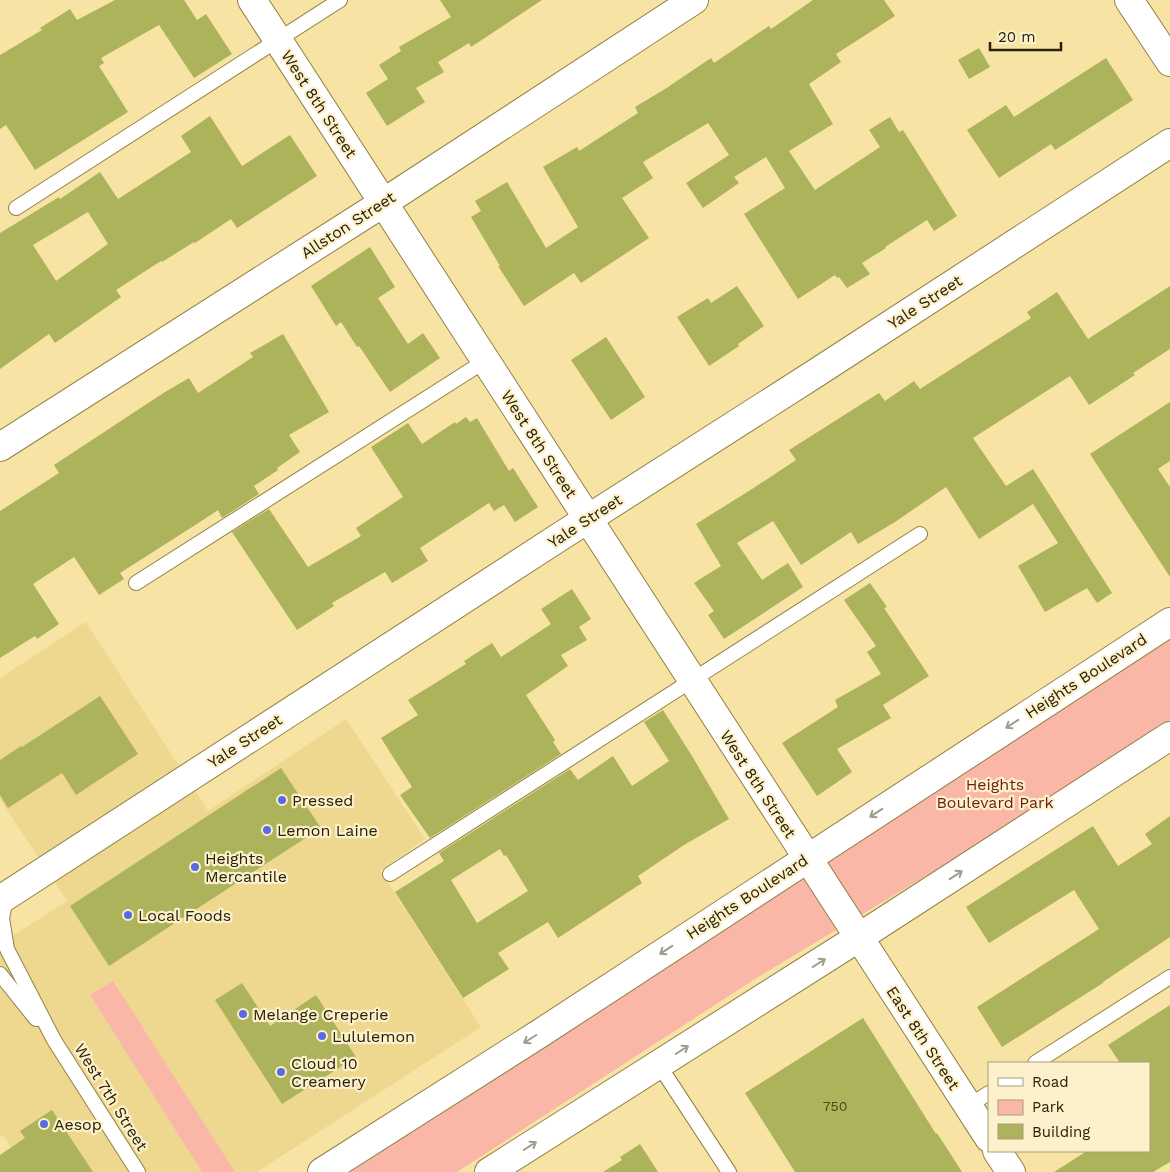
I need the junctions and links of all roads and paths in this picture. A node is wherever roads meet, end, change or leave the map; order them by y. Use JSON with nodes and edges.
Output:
{"nodes":[{"id":1,"x":252,"y":0,"type":"edge"},
{"id":2,"x":340,"y":0,"type":"edge"},
{"id":3,"x":694,"y":0,"type":"edge"},
{"id":4,"x":1130,"y":0,"type":"edge"},
{"id":5,"x":278,"y":41,"type":"junction"},
{"id":6,"x":1170,"y":62,"type":"edge"},
{"id":7,"x":1170,"y":143,"type":"edge"},
{"id":8,"x":383,"y":203,"type":"junction"},
{"id":9,"x":16,"y":208,"type":"dead end"},
{"id":10,"x":485,"y":361,"type":"junction"},
{"id":11,"x":0,"y":447,"type":"edge"},
{"id":12,"x":587,"y":519,"type":"junction"},
{"id":13,"x":920,"y":534,"type":"dead end"},
{"id":14,"x":136,"y":583,"type":"dead end"},
{"id":15,"x":1170,"y":622,"type":"edge"},
{"id":16,"x":691,"y":680,"type":"junction"},
{"id":17,"x":1170,"y":736,"type":"edge"},
{"id":18,"x":806,"y":858,"type":"junction"},
{"id":19,"x":390,"y":874,"type":"dead end"},
{"id":20,"x":4,"y":897,"type":"edge"},
{"id":21,"x":858,"y":938,"type":"junction"},
{"id":22,"x":0,"y":974,"type":"edge"},
{"id":23,"x":1170,"y":977,"type":"edge"},
{"id":24,"x":54,"y":1040,"type":"junction"},
{"id":25,"x":1037,"y":1062,"type":"edge"},
{"id":26,"x":659,"y":1065,"type":"junction"},
{"id":27,"x":978,"y":1100,"type":"edge"},
{"id":28,"x":988,"y":1135,"type":"edge"},
{"id":29,"x":998,"y":1152,"type":"edge"},
{"id":30,"x":138,"y":1172,"type":"edge"},
{"id":31,"x":322,"y":1172,"type":"edge"},
{"id":32,"x":489,"y":1172,"type":"edge"},
{"id":33,"x":730,"y":1172,"type":"edge"},
{"id":34,"x":1011,"y":1172,"type":"edge"}],
"edges":[{"from":1,"to":5,"type":"main road","name":"West 8th Street"},
{"from":2,"to":5,"type":"lane"},
{"from":3,"to":8,"type":"main road","name":"Allston Street"},
{"from":4,"to":6,"type":"main road"},
{"from":5,"to":8,"type":"main road","name":"West 8th Street"},
{"from":5,"to":9,"type":"lane"},
{"from":7,"to":12,"type":"main road","name":"Yale Street"},
{"from":8,"to":10,"type":"main road","name":"West 8th Street"},
{"from":8,"to":11,"type":"main road","name":"Allston Street"},
{"from":10,"to":12,"type":"main road","name":"West 8th Street"},
{"from":10,"to":14,"type":"lane"},
{"from":12,"to":16,"type":"main road","name":"West 8th Street"},
{"from":12,"to":20,"type":"main road","name":"Yale Street"},
{"from":13,"to":16,"type":"lane"},
{"from":15,"to":18,"type":"main road","name":"Heights Boulevard","one_way":true},
{"from":16,"to":18,"type":"main road","name":"West 8th Street"},
{"from":16,"to":19,"type":"lane"},
{"from":21,"to":17,"type":"main road","one_way":true},
{"from":18,"to":21,"type":"main road","name":"West 8th Street"},
{"from":18,"to":31,"type":"main road","name":"Heights Boulevard","one_way":true},
{"from":20,"to":24,"type":"lane","name":"West 7th Street"},
{"from":26,"to":21,"type":"main road","one_way":true},
{"from":21,"to":27,"type":"main road","name":"East 8th Street"},
{"from":22,"to":24,"type":"lane","name":"West 7th Street"},
{"from":23,"to":25,"type":"lane"},
{"from":24,"to":30,"type":"lane","name":"West 7th Street"},
{"from":32,"to":26,"type":"main road","one_way":true},
{"from":26,"to":33,"type":"lane"},
{"from":27,"to":28,"type":"main road","name":"East 8th Street"},
{"from":29,"to":34,"type":"main road"}]}
